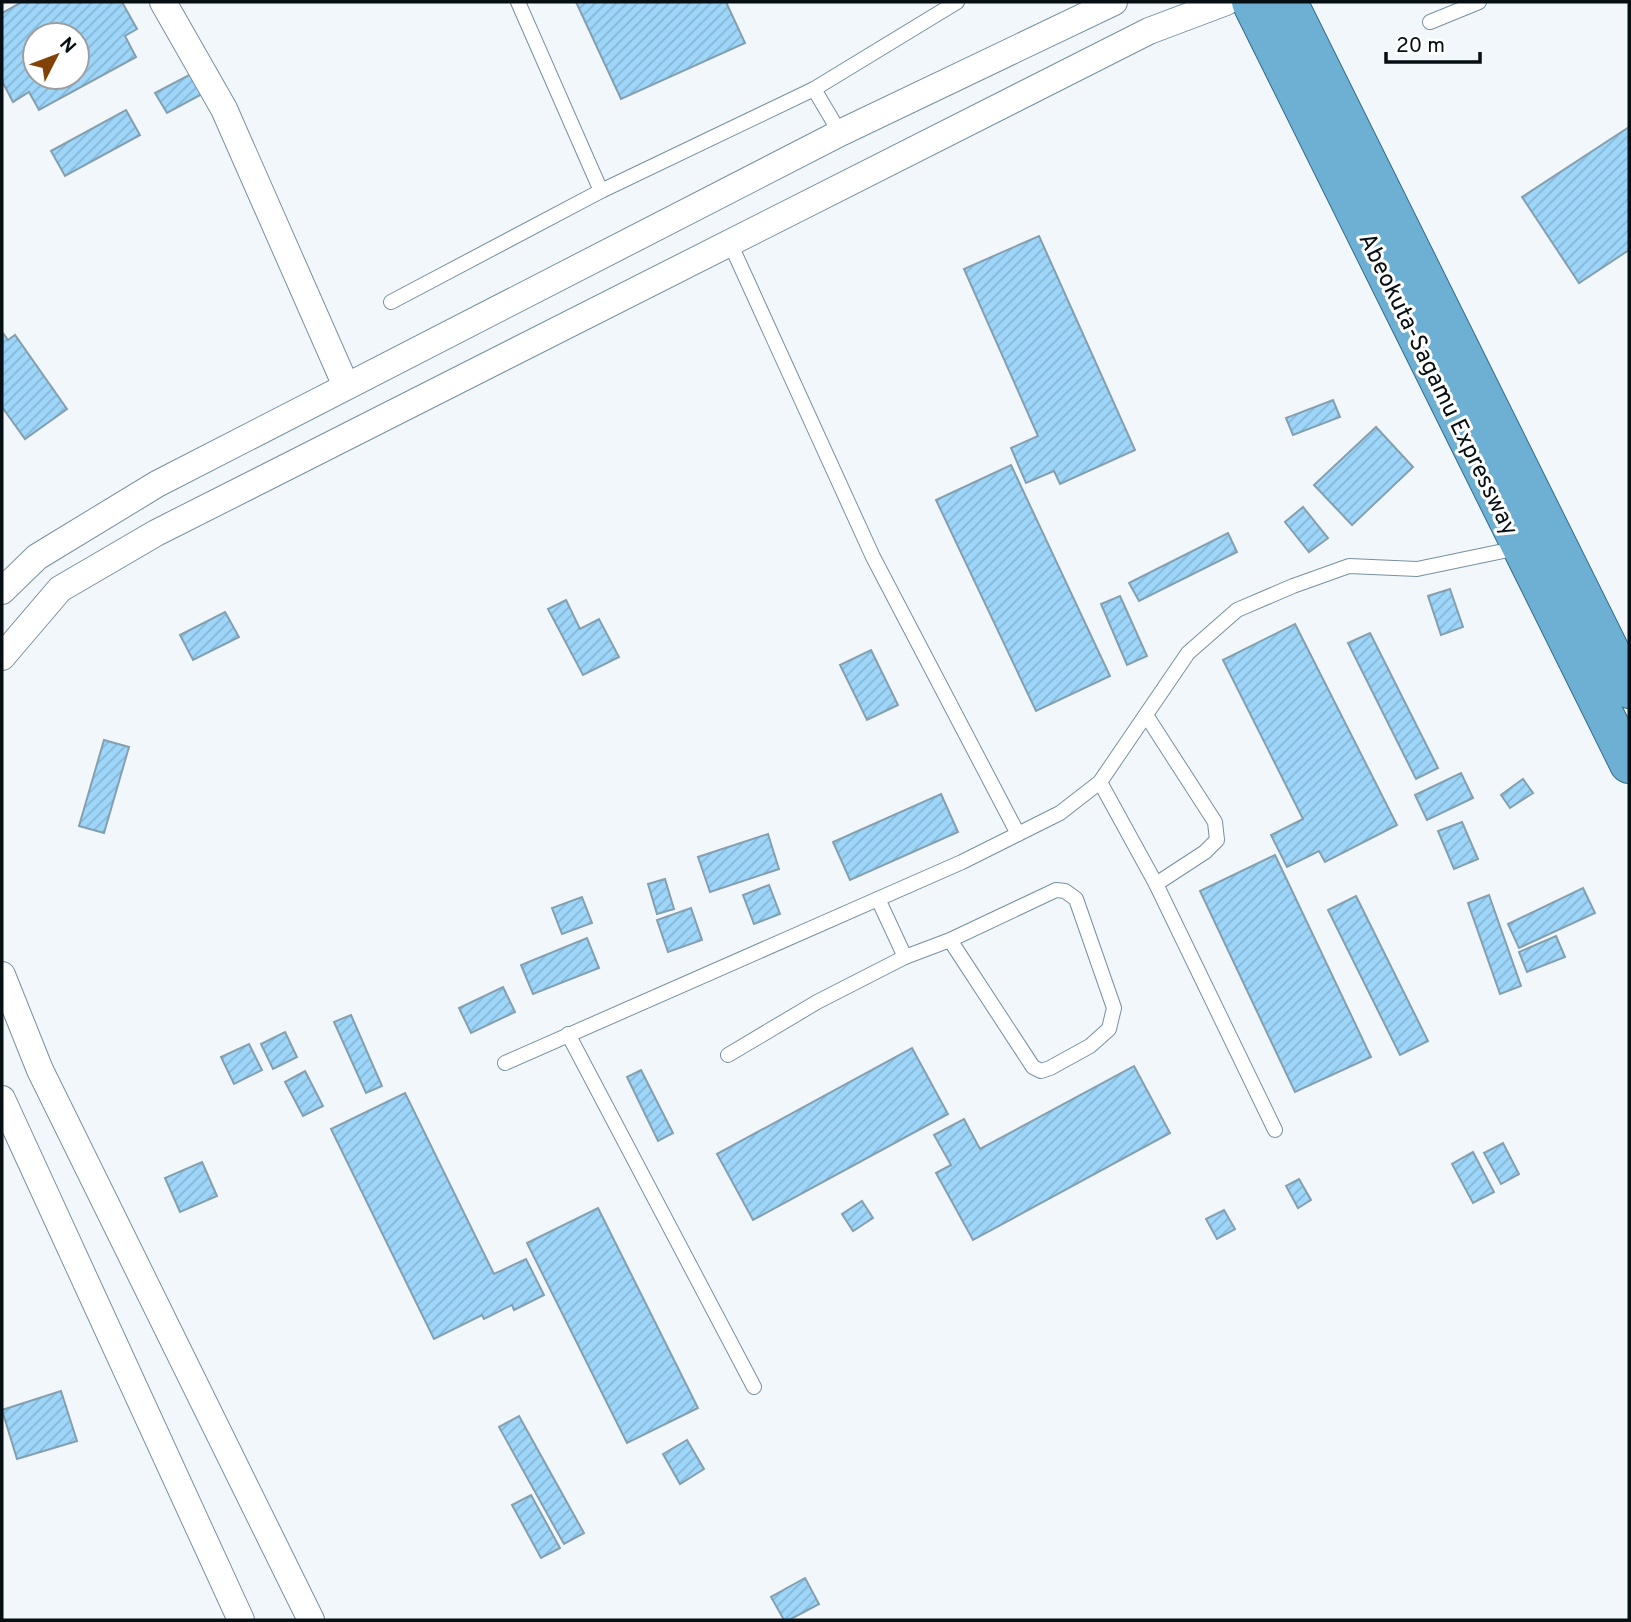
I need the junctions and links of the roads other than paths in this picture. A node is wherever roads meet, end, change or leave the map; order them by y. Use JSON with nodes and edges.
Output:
{"nodes":[{"id":1,"x":163,"y":2,"type":"edge"},
{"id":2,"x":518,"y":2,"type":"edge"},
{"id":3,"x":957,"y":2,"type":"edge"},
{"id":4,"x":1114,"y":2,"type":"edge"},
{"id":5,"x":1226,"y":2,"type":"edge"},
{"id":6,"x":1251,"y":2,"type":"edge"},
{"id":7,"x":1288,"y":2,"type":"edge"},
{"id":8,"x":1479,"y":2,"type":"edge"},
{"id":9,"x":1430,"y":22,"type":"dead end"},
{"id":10,"x":814,"y":89,"type":"junction"},
{"id":11,"x":840,"y":133,"type":"junction"},
{"id":12,"x":601,"y":191,"type":"junction"},
{"id":13,"x":730,"y":243,"type":"junction"},
{"id":14,"x":391,"y":302,"type":"dead end"},
{"id":15,"x":346,"y":386,"type":"junction"},
{"id":16,"x":1520,"y":547,"type":"junction"},
{"id":17,"x":2,"y":590,"type":"edge"},
{"id":18,"x":2,"y":657,"type":"edge"},
{"id":19,"x":1629,"y":689,"type":"edge"},
{"id":20,"x":1146,"y":715,"type":"junction"},
{"id":21,"x":1629,"y":764,"type":"edge"},
{"id":22,"x":1100,"y":782,"type":"junction"},
{"id":23,"x":1018,"y":834,"type":"junction"},
{"id":24,"x":1156,"y":884,"type":"junction"},
{"id":25,"x":878,"y":899,"type":"junction"},
{"id":26,"x":950,"y":940,"type":"junction"},
{"id":27,"x":905,"y":957,"type":"junction"},
{"id":28,"x":2,"y":975,"type":"edge"},
{"id":29,"x":568,"y":1034,"type":"junction"},
{"id":30,"x":728,"y":1055,"type":"dead end"},
{"id":31,"x":505,"y":1063,"type":"dead end"},
{"id":32,"x":2,"y":1099,"type":"edge"},
{"id":33,"x":1275,"y":1130,"type":"dead end"},
{"id":34,"x":754,"y":1387,"type":"dead end"},
{"id":35,"x":241,"y":1620,"type":"edge"},
{"id":36,"x":311,"y":1620,"type":"edge"}],
"edges":[{"from":1,"to":15,"type":"street"},
{"from":2,"to":12,"type":"lane"},
{"from":3,"to":10,"type":"lane"},
{"from":4,"to":11,"type":"street"},
{"from":5,"to":13,"type":"street"},
{"from":6,"to":16,"type":"highway","name":"Abeokuta-Sagamu Expressway"},
{"from":7,"to":19,"type":"highway","name":"Abeokuta-Sagamu Expressway"},
{"from":8,"to":9,"type":"lane"},
{"from":10,"to":11,"type":"lane"},
{"from":10,"to":12,"type":"lane"},
{"from":11,"to":15,"type":"street"},
{"from":12,"to":14,"type":"lane"},
{"from":13,"to":18,"type":"street"},
{"from":13,"to":23,"type":"lane"},
{"from":15,"to":17,"type":"street"},
{"from":16,"to":20,"type":"lane"},
{"from":16,"to":21,"type":"highway","name":"Abeokuta-Sagamu Expressway"},
{"from":20,"to":22,"type":"lane"},
{"from":20,"to":24,"type":"lane"},
{"from":22,"to":23,"type":"lane"},
{"from":22,"to":24,"type":"lane"},
{"from":23,"to":25,"type":"lane"},
{"from":24,"to":33,"type":"lane"},
{"from":25,"to":27,"type":"lane"},
{"from":25,"to":29,"type":"lane"},
{"from":26,"to":26,"type":"lane"},
{"from":26,"to":27,"type":"lane"},
{"from":27,"to":30,"type":"lane"},
{"from":28,"to":36,"type":"street"},
{"from":29,"to":31,"type":"lane"},
{"from":29,"to":34,"type":"lane"},
{"from":32,"to":35,"type":"street"}]}
